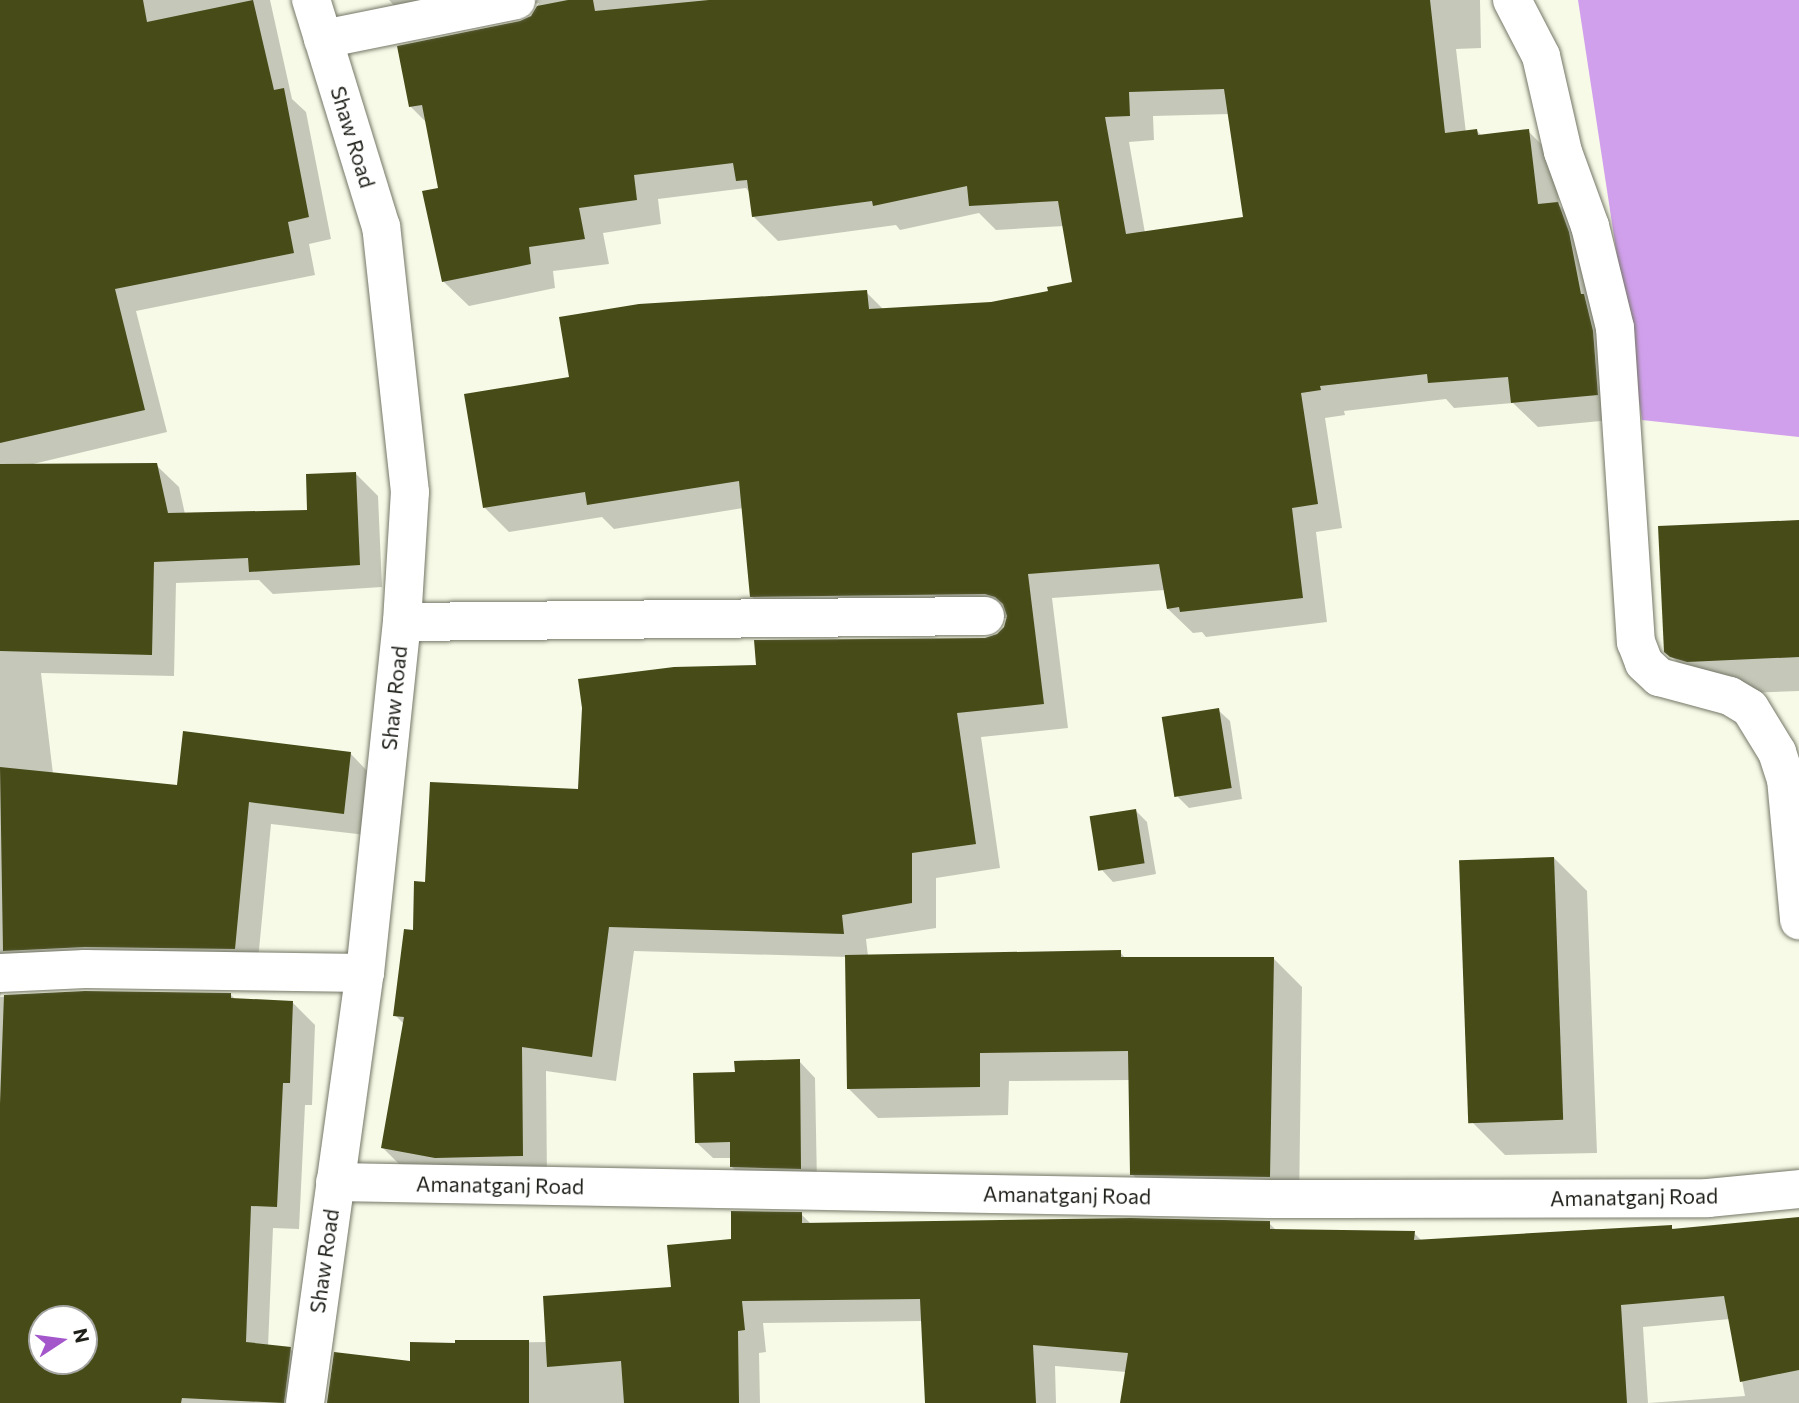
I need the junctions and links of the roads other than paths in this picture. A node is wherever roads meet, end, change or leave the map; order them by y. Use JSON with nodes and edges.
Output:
{"nodes":[{"id":1,"x":311,"y":0,"type":"edge"},
{"id":2,"x":516,"y":0,"type":"edge"},
{"id":3,"x":1512,"y":0,"type":"edge"},
{"id":4,"x":323,"y":38,"type":"junction"},
{"id":5,"x":985,"y":616,"type":"dead end"},
{"id":6,"x":402,"y":622,"type":"junction"},
{"id":7,"x":1799,"y":920,"type":"edge"},
{"id":8,"x":0,"y":972,"type":"edge"},
{"id":9,"x":365,"y":973,"type":"junction"},
{"id":10,"x":335,"y":1182,"type":"junction"},
{"id":11,"x":1799,"y":1189,"type":"edge"},
{"id":12,"x":305,"y":1403,"type":"edge"}],
"edges":[{"from":1,"to":4,"type":"main road","name":"Shaw Road"},
{"from":2,"to":4,"type":"main road"},
{"from":3,"to":7,"type":"main road"},
{"from":4,"to":6,"type":"main road","name":"Shaw Road"},
{"from":5,"to":6,"type":"main road"},
{"from":6,"to":9,"type":"main road","name":"Shaw Road"},
{"from":8,"to":9,"type":"main road"},
{"from":9,"to":10,"type":"main road","name":"Shaw Road"},
{"from":10,"to":11,"type":"main road","name":"Amanatganj Road"},
{"from":10,"to":12,"type":"main road","name":"Shaw Road"}]}
